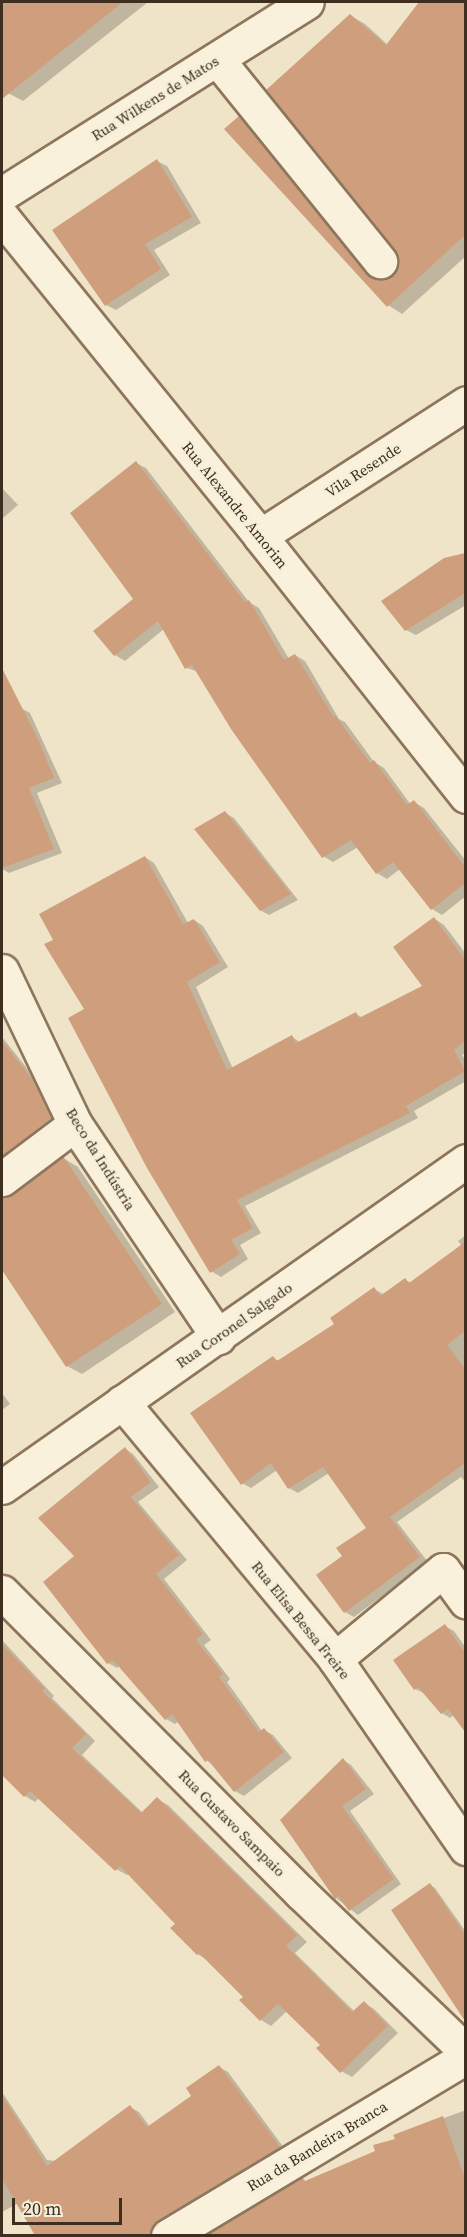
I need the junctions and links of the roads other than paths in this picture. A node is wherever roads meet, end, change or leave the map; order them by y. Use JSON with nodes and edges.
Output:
{"nodes":[{"id":1,"x":307,"y":2,"type":"edge"},
{"id":2,"x":217,"y":59,"type":"junction"},
{"id":3,"x":2,"y":194,"type":"edge"},
{"id":4,"x":2,"y":217,"type":"edge"},
{"id":5,"x":380,"y":261,"type":"dead end"},
{"id":6,"x":465,"y":403,"type":"edge"},
{"id":7,"x":260,"y":536,"type":"junction"},
{"id":8,"x":465,"y":796,"type":"edge"},
{"id":9,"x":2,"y":971,"type":"edge"},
{"id":10,"x":75,"y":1124,"type":"junction"},
{"id":11,"x":465,"y":1161,"type":"edge"},
{"id":12,"x":2,"y":1179,"type":"edge"},
{"id":13,"x":218,"y":1337,"type":"junction"},
{"id":14,"x":122,"y":1402,"type":"junction"},
{"id":15,"x":2,"y":1487,"type":"edge"},
{"id":16,"x":2,"y":1592,"type":"edge"},
{"id":17,"x":465,"y":1602,"type":"edge"},
{"id":18,"x":335,"y":1659,"type":"junction"},
{"id":19,"x":465,"y":1848,"type":"edge"},
{"id":20,"x":465,"y":2051,"type":"edge"},
{"id":21,"x":465,"y":2057,"type":"edge"},
{"id":22,"x":168,"y":2235,"type":"edge"}],
"edges":[{"from":1,"to":2,"type":"street","name":"Rua Wilkens de Matos"},
{"from":2,"to":3,"type":"street","name":"Rua Wilkens de Matos"},
{"from":2,"to":5,"type":"street"},
{"from":4,"to":7,"type":"street","name":"Rua Alexandre Amorim"},
{"from":6,"to":7,"type":"street","name":"Vila Resende"},
{"from":7,"to":8,"type":"street","name":"Rua Alexandre Amorim"},
{"from":9,"to":10,"type":"street","name":"Beco da Indústria"},
{"from":10,"to":12,"type":"street"},
{"from":10,"to":13,"type":"street","name":"Beco da Indústria"},
{"from":11,"to":13,"type":"street","name":"Rua Coronel Salgado"},
{"from":13,"to":14,"type":"street","name":"Rua Coronel Salgado"},
{"from":14,"to":15,"type":"street","name":"Rua Coronel Salgado"},
{"from":14,"to":18,"type":"street","name":"Rua Elisa Bessa Freire"},
{"from":16,"to":20,"type":"street","name":"Rua Gustavo Sampaio"},
{"from":17,"to":18,"type":"street"},
{"from":18,"to":19,"type":"street","name":"Rua Elisa Bessa Freire"},
{"from":21,"to":22,"type":"street","name":"Rua da Bandeira Branca"}]}
